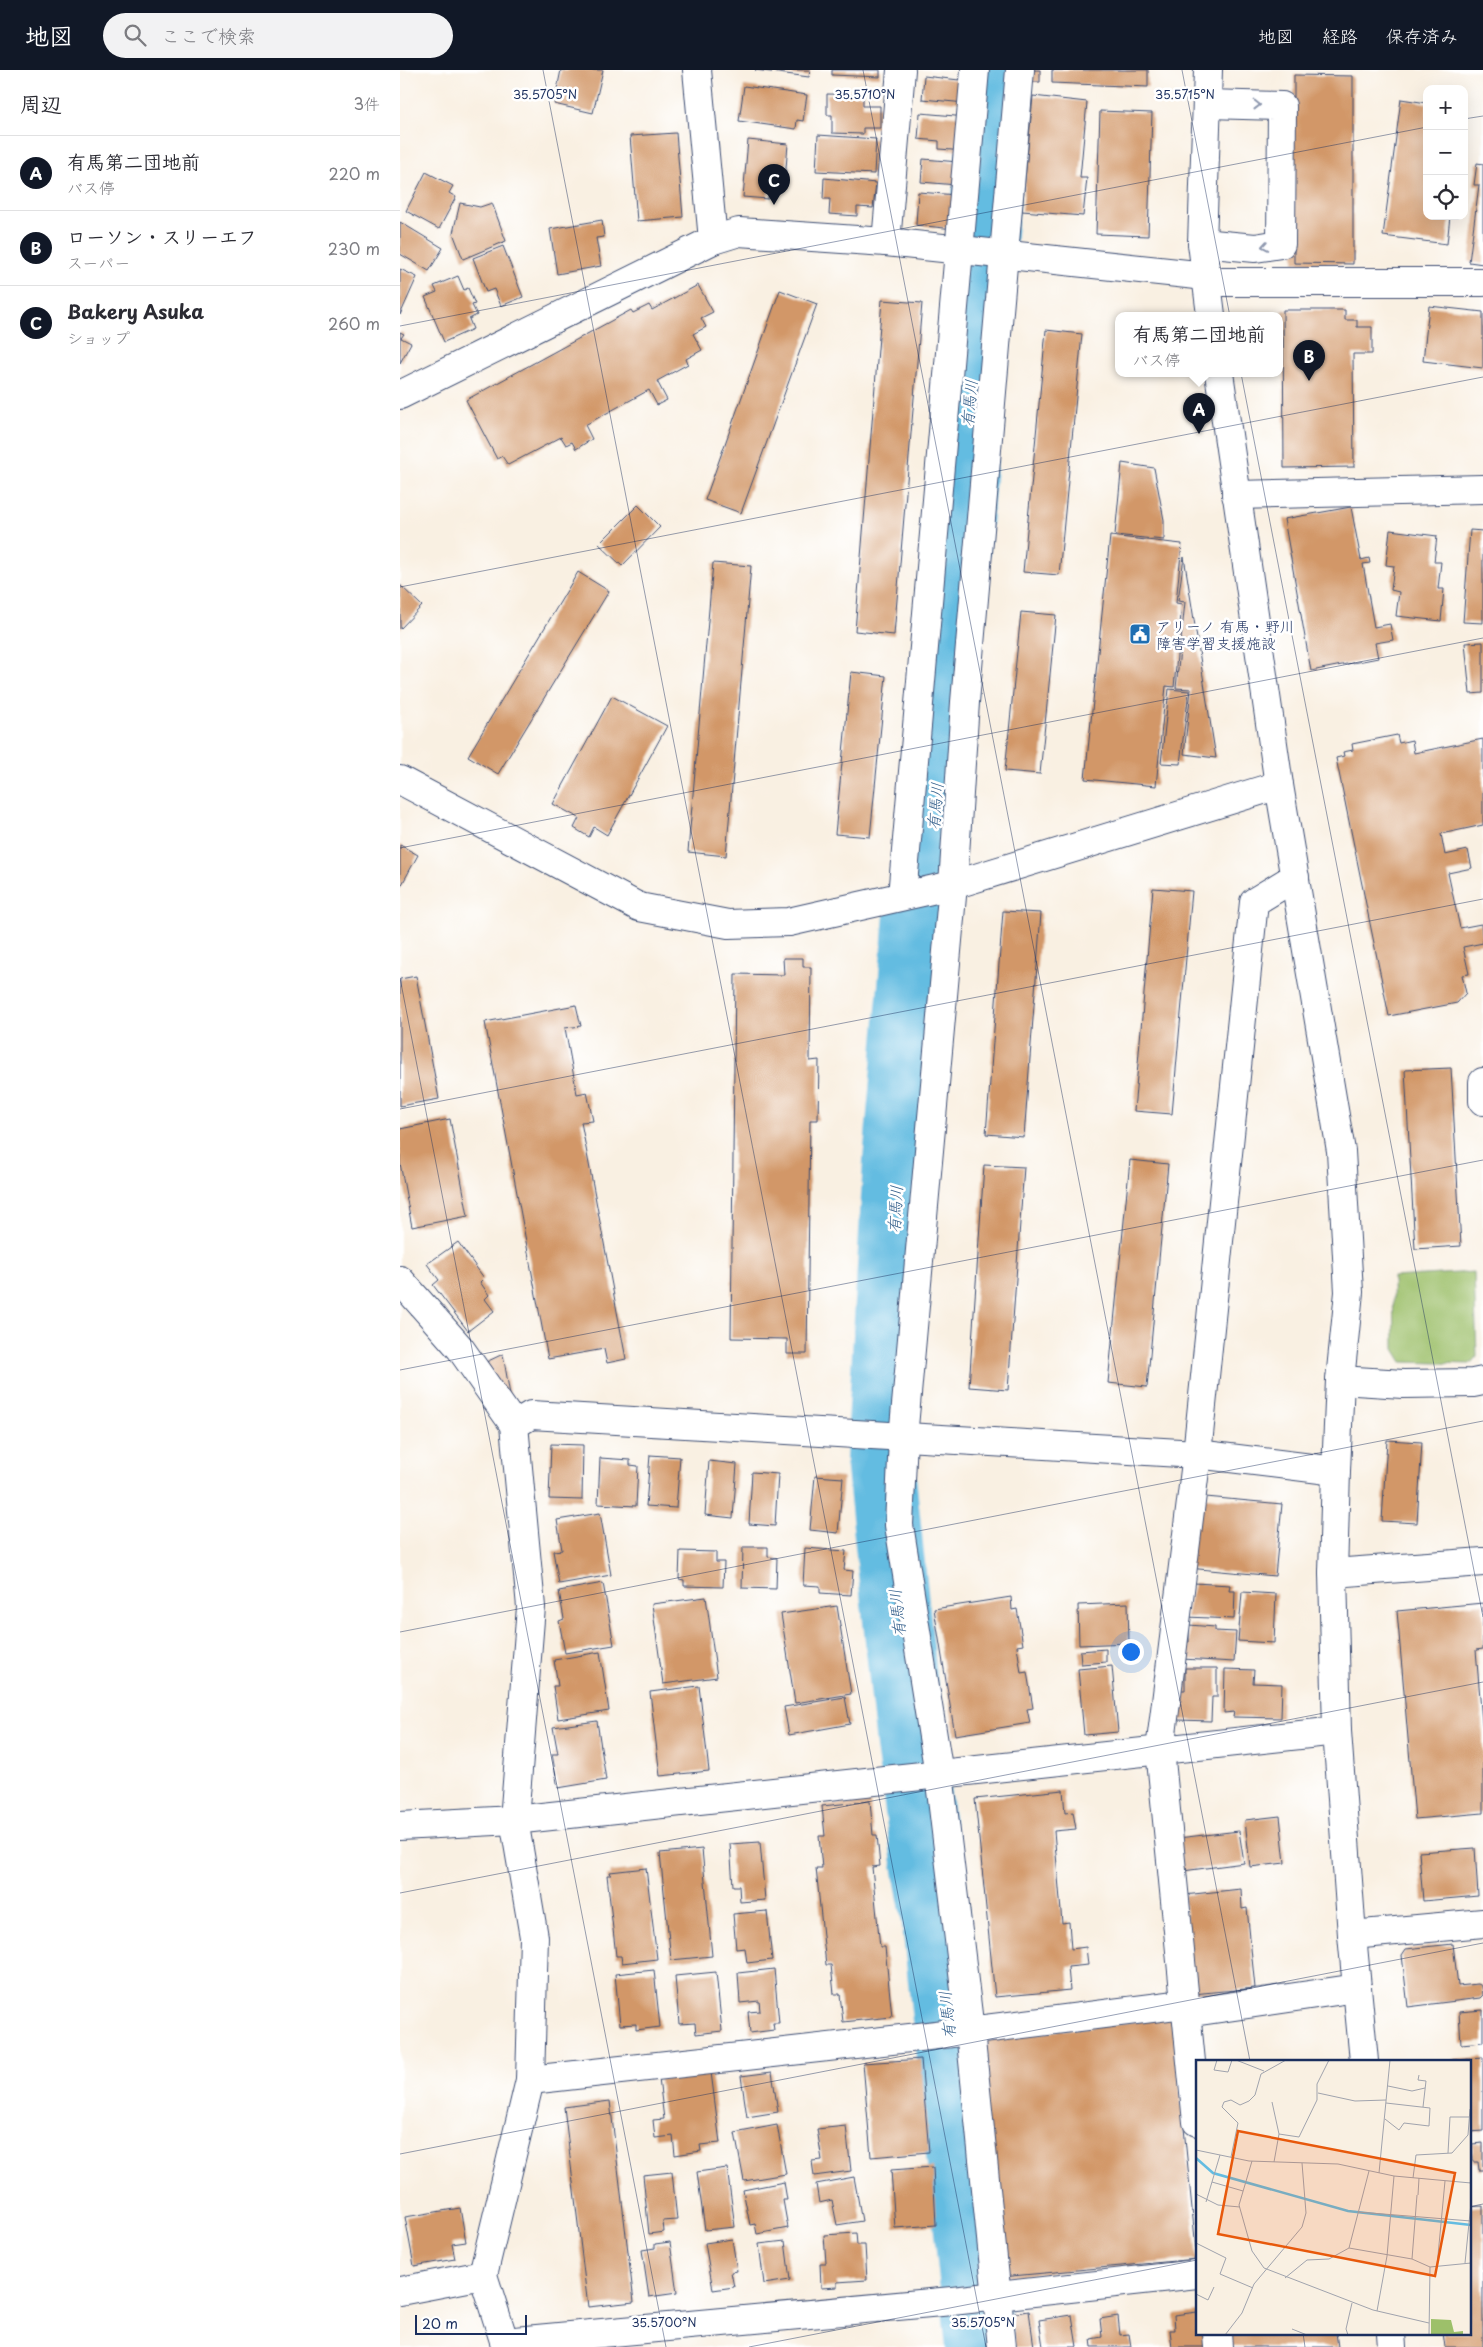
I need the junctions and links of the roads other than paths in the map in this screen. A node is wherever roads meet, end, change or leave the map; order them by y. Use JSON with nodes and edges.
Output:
{"nodes":[{"id":1,"x":697,"y":70,"type":"edge"},
{"id":2,"x":901,"y":70,"type":"edge"},
{"id":3,"x":975,"y":70,"type":"edge"},
{"id":4,"x":1020,"y":70,"type":"edge"},
{"id":5,"x":1208,"y":70,"type":"edge"},
{"id":6,"x":1208,"y":104,"type":"junction"},
{"id":7,"x":714,"y":240,"type":"junction"},
{"id":8,"x":886,"y":242,"type":"junction"},
{"id":9,"x":1202,"y":243,"type":"junction"},
{"id":10,"x":960,"y":250,"type":"junction"},
{"id":11,"x":1002,"y":254,"type":"junction"},
{"id":12,"x":1206,"y":279,"type":"junction"},
{"id":13,"x":1483,"y":282,"type":"edge"},
{"id":14,"x":1211,"y":312,"type":"edge"},
{"id":15,"x":1220,"y":377,"type":"edge"},
{"id":16,"x":400,"y":396,"type":"edge"},
{"id":17,"x":1483,"y":489,"type":"edge"},
{"id":18,"x":1236,"y":495,"type":"junction"},
{"id":19,"x":400,"y":780,"type":"edge"},
{"id":20,"x":1279,"y":784,"type":"junction"},
{"id":21,"x":1295,"y":877,"type":"junction"},
{"id":22,"x":951,"y":885,"type":"junction"},
{"id":23,"x":904,"y":896,"type":"junction"},
{"id":24,"x":1482,"y":1082,"type":"edge"},
{"id":25,"x":1483,"y":1101,"type":"edge"},
{"id":26,"x":400,"y":1280,"type":"edge"},
{"id":27,"x":1340,"y":1380,"type":"junction"},
{"id":28,"x":1483,"y":1381,"type":"edge"},
{"id":29,"x":514,"y":1425,"type":"junction"},
{"id":30,"x":901,"y":1438,"type":"junction"},
{"id":31,"x":1197,"y":1454,"type":"junction"},
{"id":32,"x":1336,"y":1471,"type":"junction"},
{"id":33,"x":1483,"y":1562,"type":"edge"},
{"id":34,"x":1333,"y":1573,"type":"junction"},
{"id":35,"x":1337,"y":1731,"type":"junction"},
{"id":36,"x":1160,"y":1750,"type":"junction"},
{"id":37,"x":937,"y":1774,"type":"junction"},
{"id":38,"x":514,"y":1820,"type":"junction"},
{"id":39,"x":400,"y":1826,"type":"edge"},
{"id":40,"x":1483,"y":1923,"type":"edge"},
{"id":41,"x":1352,"y":1935,"type":"junction"},
{"id":42,"x":1357,"y":1988,"type":"junction"},
{"id":43,"x":1185,"y":2008,"type":"junction"},
{"id":44,"x":969,"y":2031,"type":"junction"},
{"id":45,"x":1364,"y":2060,"type":"edge"},
{"id":46,"x":530,"y":2080,"type":"junction"},
{"id":47,"x":1196,"y":2112,"type":"edge"},
{"id":48,"x":1196,"y":2274,"type":"edge"},
{"id":49,"x":484,"y":2275,"type":"junction"},
{"id":50,"x":400,"y":2291,"type":"edge"},
{"id":51,"x":994,"y":2295,"type":"junction"},
{"id":52,"x":1217,"y":2334,"type":"edge"},
{"id":53,"x":1391,"y":2334,"type":"edge"},
{"id":54,"x":505,"y":2345,"type":"edge"},
{"id":55,"x":1002,"y":2347,"type":"edge"},
{"id":56,"x":1218,"y":2347,"type":"edge"},
{"id":57,"x":1392,"y":2347,"type":"edge"}],
"edges":[{"from":1,"to":7,"type":"street"},
{"from":2,"to":8,"type":"street"},
{"from":3,"to":10,"type":"street"},
{"from":4,"to":11,"type":"street"},
{"from":5,"to":6,"type":"street"},
{"from":6,"to":9,"type":"street"},
{"from":6,"to":9,"type":"street","one_way":true},
{"from":7,"to":8,"type":"street"},
{"from":7,"to":16,"type":"street"},
{"from":8,"to":10,"type":"street"},
{"from":9,"to":12,"type":"street"},
{"from":10,"to":11,"type":"street"},
{"from":10,"to":23,"type":"street"},
{"from":11,"to":12,"type":"street"},
{"from":11,"to":22,"type":"street"},
{"from":12,"to":13,"type":"street"},
{"from":12,"to":14,"type":"street"},
{"from":15,"to":18,"type":"street"},
{"from":17,"to":18,"type":"street"},
{"from":18,"to":20,"type":"street"},
{"from":19,"to":23,"type":"street"},
{"from":20,"to":21,"type":"street"},
{"from":20,"to":22,"type":"street"},
{"from":21,"to":27,"type":"street"},
{"from":21,"to":31,"type":"street"},
{"from":22,"to":23,"type":"street"},
{"from":22,"to":30,"type":"street"},
{"from":24,"to":25,"type":"street"},
{"from":26,"to":29,"type":"street"},
{"from":27,"to":28,"type":"street"},
{"from":27,"to":32,"type":"street"},
{"from":29,"to":30,"type":"street"},
{"from":29,"to":38,"type":"street"},
{"from":30,"to":31,"type":"street"},
{"from":30,"to":37,"type":"street"},
{"from":31,"to":32,"type":"street"},
{"from":31,"to":36,"type":"street"},
{"from":32,"to":34,"type":"street"},
{"from":33,"to":34,"type":"street"},
{"from":34,"to":35,"type":"street"},
{"from":35,"to":36,"type":"street"},
{"from":35,"to":41,"type":"street"},
{"from":36,"to":37,"type":"street"},
{"from":36,"to":43,"type":"street"},
{"from":37,"to":38,"type":"street"},
{"from":37,"to":44,"type":"street"},
{"from":38,"to":39,"type":"street"},
{"from":38,"to":46,"type":"street"},
{"from":40,"to":41,"type":"street"},
{"from":41,"to":42,"type":"street"},
{"from":42,"to":43,"type":"street"},
{"from":42,"to":45,"type":"street"},
{"from":43,"to":44,"type":"street"},
{"from":43,"to":47,"type":"street"},
{"from":44,"to":46,"type":"street"},
{"from":44,"to":51,"type":"street"},
{"from":46,"to":49,"type":"street"},
{"from":48,"to":51,"type":"street"},
{"from":49,"to":50,"type":"street"},
{"from":49,"to":54,"type":"street"},
{"from":51,"to":54,"type":"street"},
{"from":51,"to":55,"type":"street"},
{"from":52,"to":56,"type":"street"},
{"from":53,"to":57,"type":"street"}]}
